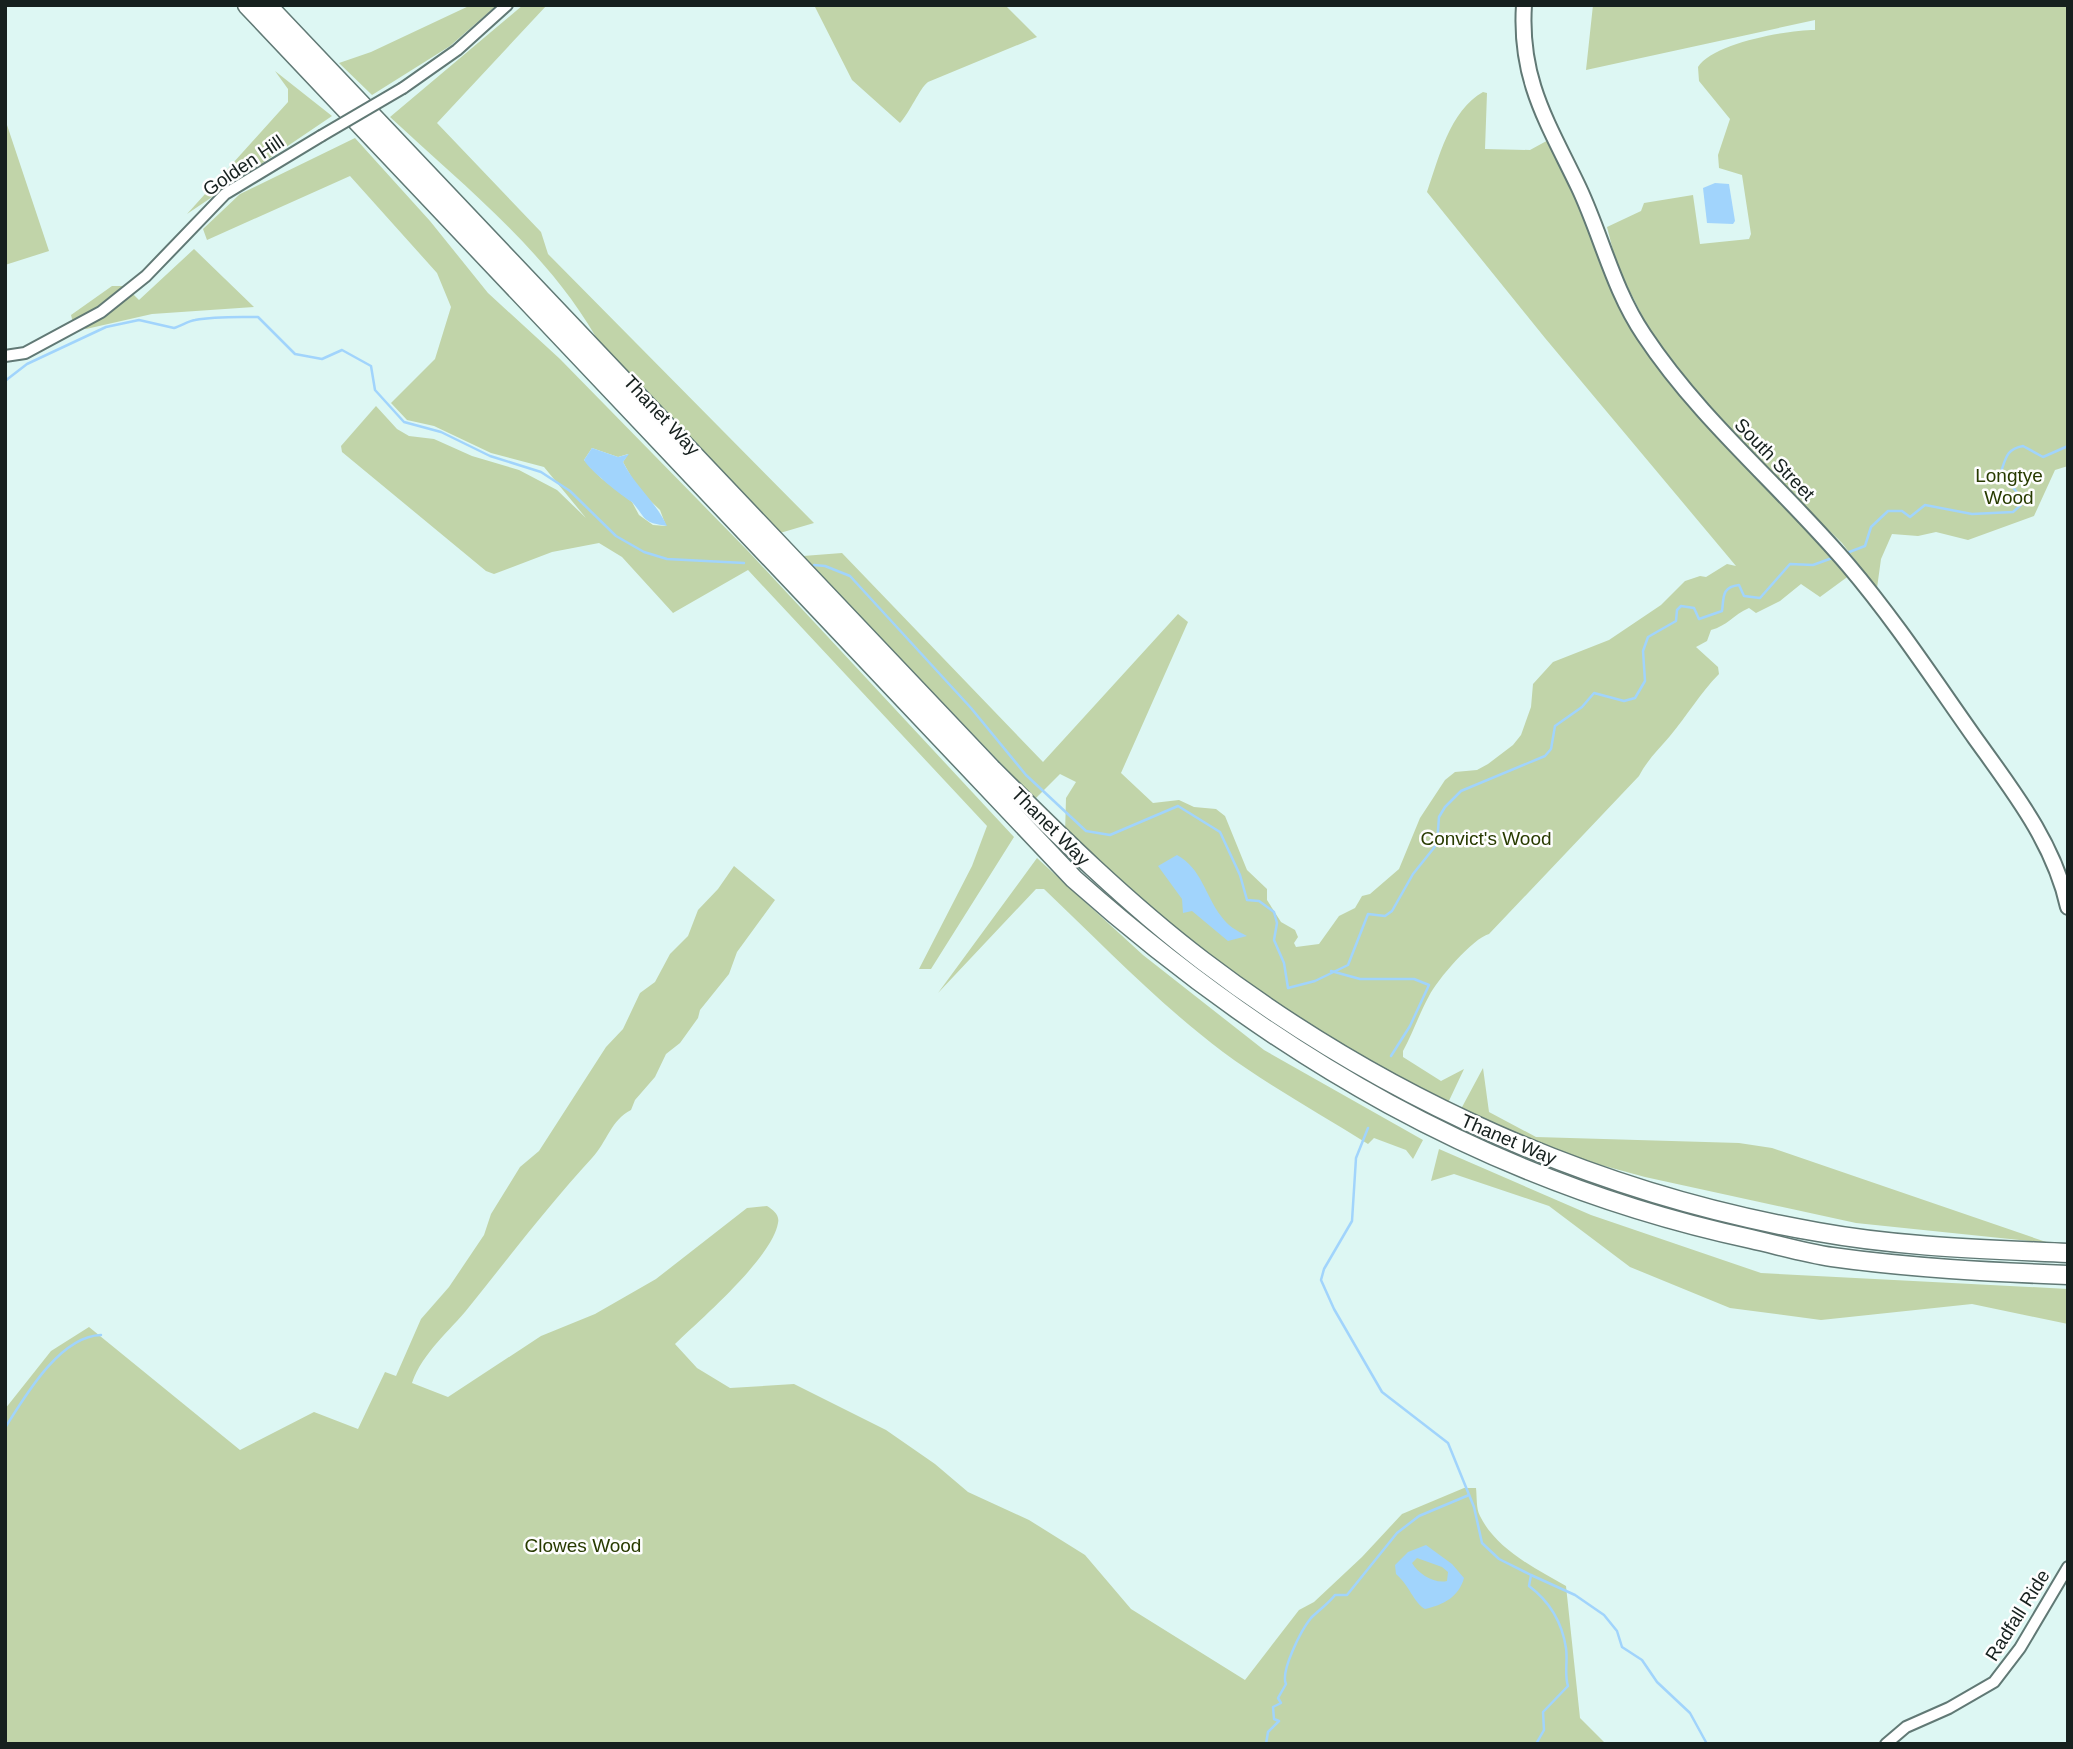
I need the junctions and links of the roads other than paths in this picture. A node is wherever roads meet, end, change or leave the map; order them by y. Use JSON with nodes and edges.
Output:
{"nodes":[{"id":1,"x":247,"y":5,"type":"edge"},
{"id":2,"x":267,"y":5,"type":"edge"},
{"id":3,"x":507,"y":5,"type":"edge"},
{"id":4,"x":1524,"y":5,"type":"edge"},
{"id":5,"x":5,"y":356,"type":"edge"},
{"id":6,"x":2068,"y":907,"type":"edge"},
{"id":7,"x":2068,"y":1253,"type":"edge"},
{"id":8,"x":2068,"y":1275,"type":"edge"},
{"id":9,"x":2068,"y":1567,"type":"edge"},
{"id":10,"x":1886,"y":1744,"type":"edge"}],
"edges":[{"from":1,"to":8,"type":"highway","name":"Thanet Way"},
{"from":2,"to":7,"type":"highway","name":"Thanet Way"},
{"from":3,"to":5,"type":"street","name":"Golden Hill","bridge":true},
{"from":4,"to":6,"type":"street","name":"South Street"},
{"from":9,"to":10,"type":"street","name":"Radfall Ride"}]}
